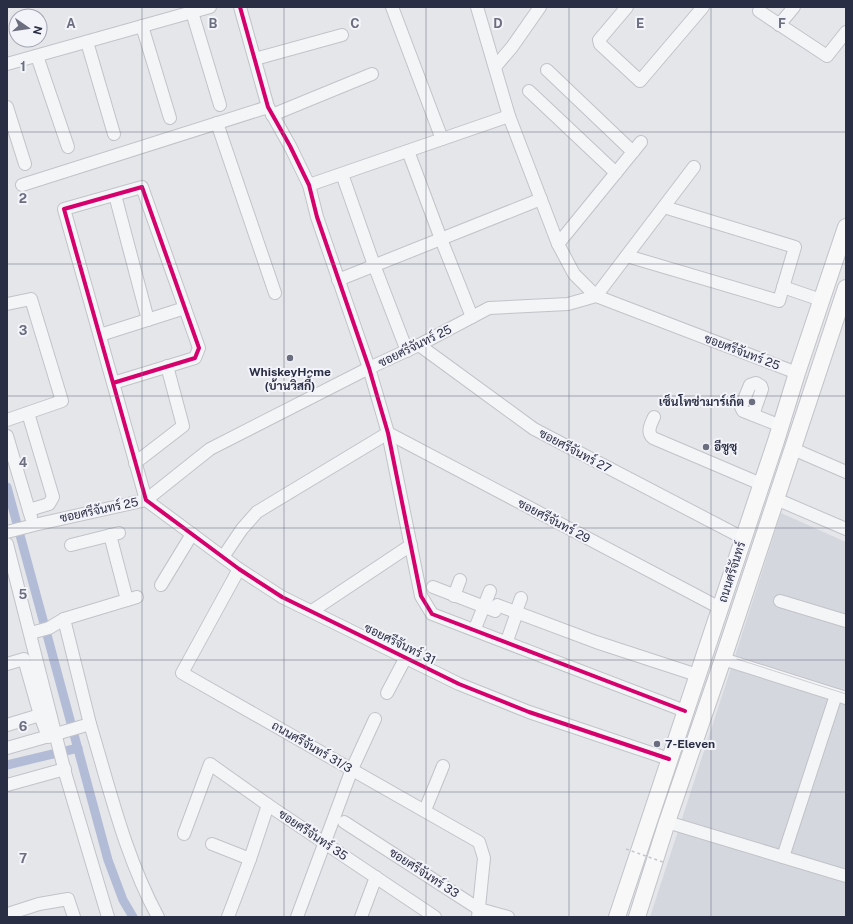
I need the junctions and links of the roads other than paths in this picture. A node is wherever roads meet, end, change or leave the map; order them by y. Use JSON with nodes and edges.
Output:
{"nodes":[{"id":1,"x":210,"y":7,"type":"edge"},
{"id":2,"x":240,"y":7,"type":"edge"},
{"id":3,"x":392,"y":7,"type":"edge"},
{"id":4,"x":477,"y":7,"type":"edge"},
{"id":5,"x":540,"y":7,"type":"edge"},
{"id":6,"x":627,"y":7,"type":"edge"},
{"id":7,"x":703,"y":7,"type":"edge"},
{"id":8,"x":794,"y":7,"type":"edge"},
{"id":9,"x":759,"y":11,"type":"dead end"},
{"id":10,"x":192,"y":12,"type":"junction"},
{"id":11,"x":779,"y":25,"type":"junction"},
{"id":12,"x":142,"y":26,"type":"junction"},
{"id":13,"x":846,"y":32,"type":"edge"},
{"id":14,"x":342,"y":35,"type":"dead end"},
{"id":15,"x":87,"y":42,"type":"junction"},
{"id":16,"x":37,"y":56,"type":"junction"},
{"id":17,"x":255,"y":59,"type":"junction"},
{"id":18,"x":7,"y":64,"type":"edge"},
{"id":19,"x":495,"y":67,"type":"junction"},
{"id":20,"x":547,"y":70,"type":"dead end"},
{"id":21,"x":372,"y":74,"type":"dead end"},
{"id":22,"x":529,"y":91,"type":"dead end"},
{"id":23,"x":220,"y":105,"type":"dead end"},
{"id":24,"x":7,"y":107,"type":"edge"},
{"id":25,"x":270,"y":111,"type":"junction"},
{"id":26,"x":509,"y":116,"type":"junction"},
{"id":27,"x":170,"y":118,"type":"dead end"},
{"id":28,"x":217,"y":124,"type":"junction"},
{"id":29,"x":114,"y":134,"type":"dead end"},
{"id":30,"x":442,"y":139,"type":"junction"},
{"id":31,"x":642,"y":142,"type":"dead end"},
{"id":32,"x":68,"y":147,"type":"dead end"},
{"id":33,"x":408,"y":151,"type":"junction"},
{"id":34,"x":633,"y":152,"type":"junction"},
{"id":35,"x":25,"y":164,"type":"dead end"},
{"id":36,"x":694,"y":167,"type":"dead end"},
{"id":37,"x":616,"y":173,"type":"junction"},
{"id":38,"x":342,"y":174,"type":"junction"},
{"id":39,"x":22,"y":185,"type":"dead end"},
{"id":40,"x":309,"y":185,"type":"junction"},
{"id":41,"x":115,"y":195,"type":"junction"},
{"id":42,"x":541,"y":199,"type":"junction"},
{"id":43,"x":664,"y":207,"type":"junction"},
{"id":44,"x":846,"y":227,"type":"edge"},
{"id":45,"x":440,"y":239,"type":"junction"},
{"id":46,"x":558,"y":244,"type":"junction"},
{"id":47,"x":627,"y":256,"type":"junction"},
{"id":48,"x":374,"y":266,"type":"junction"},
{"id":49,"x":338,"y":280,"type":"junction"},
{"id":50,"x":783,"y":287,"type":"junction"},
{"id":51,"x":846,"y":288,"type":"edge"},
{"id":52,"x":275,"y":294,"type":"dead end"},
{"id":53,"x":596,"y":296,"type":"junction"},
{"id":54,"x":822,"y":300,"type":"junction"},
{"id":55,"x":7,"y":304,"type":"edge"},
{"id":56,"x":843,"y":306,"type":"edge"},
{"id":57,"x":185,"y":308,"type":"junction"},
{"id":58,"x":472,"y":317,"type":"junction"},
{"id":59,"x":148,"y":320,"type":"junction"},
{"id":60,"x":100,"y":335,"type":"junction"},
{"id":61,"x":419,"y":345,"type":"junction"},
{"id":62,"x":407,"y":351,"type":"junction"},
{"id":63,"x":167,"y":366,"type":"junction"},
{"id":64,"x":369,"y":368,"type":"junction"},
{"id":65,"x":797,"y":373,"type":"junction"},
{"id":66,"x":113,"y":383,"type":"junction"},
{"id":67,"x":28,"y":413,"type":"junction"},
{"id":68,"x":753,"y":415,"type":"dead end"},
{"id":69,"x":654,"y":417,"type":"dead end"},
{"id":70,"x":7,"y":420,"type":"edge"},
{"id":71,"x":781,"y":426,"type":"junction"},
{"id":72,"x":388,"y":433,"type":"junction"},
{"id":73,"x":7,"y":436,"type":"edge"},
{"id":74,"x":776,"y":441,"type":"junction"},
{"id":75,"x":793,"y":449,"type":"junction"},
{"id":76,"x":136,"y":463,"type":"junction"},
{"id":77,"x":846,"y":472,"type":"edge"},
{"id":78,"x":761,"y":484,"type":"junction"},
{"id":79,"x":776,"y":499,"type":"junction"},
{"id":80,"x":146,"y":500,"type":"junction"},
{"id":81,"x":30,"y":510,"type":"junction"},
{"id":82,"x":18,"y":529,"type":"edge"},
{"id":83,"x":846,"y":529,"type":"edge"},
{"id":84,"x":192,"y":534,"type":"junction"},
{"id":85,"x":743,"y":538,"type":"junction"},
{"id":86,"x":7,"y":544,"type":"edge"},
{"id":87,"x":71,"y":545,"type":"dead end"},
{"id":88,"x":411,"y":545,"type":"junction"},
{"id":89,"x":223,"y":557,"type":"junction"},
{"id":90,"x":239,"y":569,"type":"junction"},
{"id":91,"x":460,"y":580,"type":"dead end"},
{"id":92,"x":161,"y":585,"type":"dead end"},
{"id":93,"x":433,"y":587,"type":"dead end"},
{"id":94,"x":490,"y":592,"type":"dead end"},
{"id":95,"x":454,"y":596,"type":"junction"},
{"id":96,"x":522,"y":598,"type":"dead end"},
{"id":97,"x":780,"y":601,"type":"dead end"},
{"id":98,"x":484,"y":607,"type":"junction"},
{"id":99,"x":720,"y":608,"type":"junction"},
{"id":100,"x":312,"y":611,"type":"junction"},
{"id":101,"x":501,"y":613,"type":"dead end"},
{"id":102,"x":516,"y":615,"type":"junction"},
{"id":103,"x":64,"y":619,"type":"junction"},
{"id":104,"x":846,"y":621,"type":"edge"},
{"id":105,"x":476,"y":626,"type":"dead end"},
{"id":106,"x":33,"y":632,"type":"junction"},
{"id":107,"x":508,"y":638,"type":"dead end"},
{"id":108,"x":406,"y":657,"type":"junction"},
{"id":109,"x":723,"y":659,"type":"junction"},
{"id":110,"x":7,"y":664,"type":"edge"},
{"id":111,"x":696,"y":679,"type":"junction"},
{"id":112,"x":387,"y":694,"type":"dead end"},
{"id":113,"x":841,"y":696,"type":"edge"},
{"id":114,"x":685,"y":711,"type":"junction"},
{"id":115,"x":40,"y":715,"type":"junction"},
{"id":116,"x":375,"y":719,"type":"dead end"},
{"id":117,"x":7,"y":725,"type":"edge"},
{"id":118,"x":84,"y":725,"type":"junction"},
{"id":119,"x":58,"y":736,"type":"junction"},
{"id":120,"x":7,"y":748,"type":"edge"},
{"id":121,"x":669,"y":759,"type":"junction"},
{"id":122,"x":64,"y":764,"type":"junction"},
{"id":123,"x":443,"y":766,"type":"dead end"},
{"id":124,"x":352,"y":769,"type":"junction"},
{"id":125,"x":7,"y":785,"type":"edge"},
{"id":126,"x":268,"y":805,"type":"junction"},
{"id":127,"x":424,"y":810,"type":"junction"},
{"id":128,"x":344,"y":822,"type":"dead end"},
{"id":129,"x":667,"y":822,"type":"junction"},
{"id":130,"x":184,"y":834,"type":"dead end"},
{"id":131,"x":325,"y":842,"type":"junction"},
{"id":132,"x":212,"y":844,"type":"dead end"},
{"id":133,"x":783,"y":857,"type":"junction"},
{"id":134,"x":250,"y":859,"type":"junction"},
{"id":135,"x":846,"y":876,"type":"edge"},
{"id":136,"x":376,"y":877,"type":"junction"},
{"id":137,"x":479,"y":913,"type":"edge"},
{"id":138,"x":430,"y":916,"type":"edge"},
{"id":139,"x":12,"y":917,"type":"edge"},
{"id":140,"x":74,"y":917,"type":"edge"},
{"id":141,"x":108,"y":917,"type":"edge"},
{"id":142,"x":158,"y":917,"type":"edge"},
{"id":143,"x":228,"y":917,"type":"edge"},
{"id":144,"x":297,"y":917,"type":"edge"},
{"id":145,"x":361,"y":917,"type":"edge"},
{"id":146,"x":508,"y":917,"type":"edge"},
{"id":147,"x":617,"y":917,"type":"edge"},
{"id":148,"x":637,"y":917,"type":"edge"}],
"edges":[{"from":1,"to":10,"type":"street"},
{"from":2,"to":17,"type":"street"},
{"from":3,"to":30,"type":"street"},
{"from":4,"to":19,"type":"street"},
{"from":5,"to":19,"type":"street"},
{"from":6,"to":7,"type":"street"},
{"from":8,"to":11,"type":"street"},
{"from":9,"to":11,"type":"street"},
{"from":10,"to":12,"type":"street"},
{"from":10,"to":23,"type":"street"},
{"from":11,"to":13,"type":"street"},
{"from":12,"to":15,"type":"street"},
{"from":12,"to":27,"type":"street"},
{"from":14,"to":17,"type":"street"},
{"from":15,"to":16,"type":"street"},
{"from":15,"to":29,"type":"street"},
{"from":16,"to":18,"type":"street"},
{"from":16,"to":32,"type":"street"},
{"from":17,"to":25,"type":"street"},
{"from":19,"to":26,"type":"street"},
{"from":20,"to":34,"type":"street"},
{"from":21,"to":25,"type":"street"},
{"from":22,"to":37,"type":"street"},
{"from":24,"to":35,"type":"street"},
{"from":25,"to":28,"type":"street"},
{"from":25,"to":40,"type":"street"},
{"from":26,"to":30,"type":"street"},
{"from":26,"to":42,"type":"street"},
{"from":28,"to":39,"type":"street"},
{"from":28,"to":52,"type":"street"},
{"from":30,"to":33,"type":"street"},
{"from":31,"to":34,"type":"street"},
{"from":33,"to":38,"type":"street"},
{"from":33,"to":45,"type":"street"},
{"from":34,"to":37,"type":"street"},
{"from":36,"to":43,"type":"street"},
{"from":37,"to":46,"type":"street"},
{"from":38,"to":40,"type":"street"},
{"from":38,"to":48,"type":"street"},
{"from":40,"to":49,"type":"street"},
{"from":41,"to":57,"type":"street"},
{"from":41,"to":59,"type":"street"},
{"from":41,"to":60,"type":"street"},
{"from":42,"to":45,"type":"street"},
{"from":42,"to":46,"type":"street"},
{"from":43,"to":47,"type":"street"},
{"from":43,"to":50,"type":"street"},
{"from":44,"to":54,"type":"main road","name":"ถนนศรีจันทร์"},
{"from":45,"to":48,"type":"street"},
{"from":45,"to":58,"type":"street"},
{"from":46,"to":53,"type":"street"},
{"from":47,"to":50,"type":"street"},
{"from":47,"to":53,"type":"street"},
{"from":48,"to":49,"type":"street"},
{"from":48,"to":62,"type":"street"},
{"from":49,"to":64,"type":"street"},
{"from":50,"to":54,"type":"street"},
{"from":51,"to":56,"type":"main road","name":"ถนนศรีจันทร์"},
{"from":53,"to":58,"type":"street","name":"ซอยศรีจันทร์ 25"},
{"from":53,"to":65,"type":"street","name":"ซอยศรีจันทร์ 25"},
{"from":54,"to":65,"type":"main road","name":"ถนนศรีจันทร์"},
{"from":55,"to":67,"type":"street"},
{"from":56,"to":75,"type":"main road","name":"ถนนศรีจันทร์"},
{"from":57,"to":59,"type":"street"},
{"from":57,"to":63,"type":"street"},
{"from":58,"to":61,"type":"street","name":"ซอยศรีจันทร์ 25"},
{"from":59,"to":60,"type":"street"},
{"from":60,"to":66,"type":"street"},
{"from":61,"to":62,"type":"street","name":"ซอยศรีจันทร์ 25"},
{"from":61,"to":85,"type":"street","name":"ซอยศรีจันทร์ 27"},
{"from":62,"to":64,"type":"street","name":"ซอยศรีจันทร์ 25"},
{"from":63,"to":66,"type":"street"},
{"from":63,"to":76,"type":"street"},
{"from":64,"to":72,"type":"street"},
{"from":64,"to":80,"type":"street","name":"ซอยศรีจันทร์ 25"},
{"from":65,"to":71,"type":"main road","name":"ถนนศรีจันทร์"},
{"from":66,"to":76,"type":"street"},
{"from":67,"to":70,"type":"street"},
{"from":67,"to":81,"type":"street"},
{"from":68,"to":71,"type":"street"},
{"from":69,"to":78,"type":"street"},
{"from":71,"to":74,"type":"main road","name":"ถนนศรีจันทร์"},
{"from":72,"to":88,"type":"street"},
{"from":72,"to":89,"type":"street"},
{"from":72,"to":99,"type":"street","name":"ซอยศรีจันทร์ 29"},
{"from":73,"to":81,"type":"street"},
{"from":74,"to":75,"type":"main road"},
{"from":74,"to":78,"type":"main road","name":"ถนนศรีจันทร์"},
{"from":75,"to":77,"type":"street"},
{"from":75,"to":79,"type":"main road","name":"ถนนศรีจันทร์"},
{"from":76,"to":80,"type":"street"},
{"from":78,"to":85,"type":"main road","name":"ถนนศรีจันทร์"},
{"from":79,"to":83,"type":"street"},
{"from":79,"to":109,"type":"main road","name":"ถนนศรีจันทร์"},
{"from":80,"to":82,"type":"street","name":"ซอยศรีจันทร์ 25"},
{"from":80,"to":84,"type":"street","name":"ซอยศรีจันทร์ 31"},
{"from":81,"to":82,"type":"street"},
{"from":84,"to":89,"type":"street","name":"ซอยศรีจันทร์ 31"},
{"from":84,"to":92,"type":"street"},
{"from":85,"to":99,"type":"main road","name":"ถนนศรีจันทร์"},
{"from":86,"to":106,"type":"street"},
{"from":87,"to":103,"type":"street"},
{"from":88,"to":100,"type":"street"},
{"from":88,"to":114,"type":"street"},
{"from":89,"to":90,"type":"street","name":"ซอยศรีจันทร์ 31"},
{"from":90,"to":100,"type":"street","name":"ซอยศรีจันทร์ 31"},
{"from":90,"to":124,"type":"street","name":"ถนนศรีจันทร์ 31/3"},
{"from":91,"to":95,"type":"street"},
{"from":93,"to":95,"type":"street"},
{"from":94,"to":98,"type":"street"},
{"from":95,"to":98,"type":"street"},
{"from":96,"to":102,"type":"street"},
{"from":97,"to":104,"type":"street"},
{"from":98,"to":102,"type":"street"},
{"from":98,"to":105,"type":"street"},
{"from":99,"to":111,"type":"main road","name":"ถนนศรีจันทร์"},
{"from":100,"to":108,"type":"street","name":"ซอยศรีจันทร์ 31"},
{"from":101,"to":102,"type":"street"},
{"from":102,"to":107,"type":"street"},
{"from":102,"to":111,"type":"street"},
{"from":103,"to":106,"type":"street"},
{"from":103,"to":118,"type":"street"},
{"from":106,"to":119,"type":"street"},
{"from":108,"to":112,"type":"street"},
{"from":108,"to":121,"type":"street","name":"ซอยศรีจันทร์ 31"},
{"from":109,"to":113,"type":"street"},
{"from":109,"to":129,"type":"main road","name":"ถนนศรีจันทร์"},
{"from":110,"to":115,"type":"street"},
{"from":111,"to":114,"type":"main road","name":"ถนนศรีจันทร์"},
{"from":113,"to":133,"type":"street"},
{"from":114,"to":121,"type":"main road","name":"ถนนศรีจันทร์"},
{"from":115,"to":117,"type":"street"},
{"from":115,"to":119,"type":"street"},
{"from":116,"to":124,"type":"street"},
{"from":118,"to":119,"type":"street"},
{"from":118,"to":142,"type":"street"},
{"from":119,"to":120,"type":"street"},
{"from":119,"to":122,"type":"street"},
{"from":121,"to":147,"type":"main road","name":"ถนนศรีจันทร์"},
{"from":122,"to":125,"type":"street"},
{"from":122,"to":141,"type":"street"},
{"from":123,"to":127,"type":"street"},
{"from":124,"to":127,"type":"street","name":"ถนนศรีจันทร์ 31/3"},
{"from":124,"to":131,"type":"street"},
{"from":126,"to":130,"type":"street"},
{"from":126,"to":131,"type":"street","name":"ซอยศรีจันทร์ 35"},
{"from":126,"to":134,"type":"street","name":"ซอยศรีจันทร์ 35"},
{"from":127,"to":137,"type":"street","name":"ถนนศรีจันทร์ 31/3"},
{"from":128,"to":137,"type":"street","name":"ซอยศรีจันทร์ 33"},
{"from":129,"to":133,"type":"street"},
{"from":129,"to":148,"type":"main road","name":"ถนนศรีจันทร์"},
{"from":131,"to":136,"type":"street","name":"ซอยศรีจันทร์ 35"},
{"from":131,"to":144,"type":"street"},
{"from":132,"to":134,"type":"street"},
{"from":133,"to":135,"type":"street"},
{"from":134,"to":143,"type":"street","name":"ซอยศรีจันทร์ 35"},
{"from":136,"to":138,"type":"street","name":"ซอยศรีจันทร์ 35"},
{"from":136,"to":145,"type":"street"},
{"from":137,"to":146,"type":"street","name":"ซอยศรีจันทร์ 33"},
{"from":139,"to":140,"type":"street"}]}
